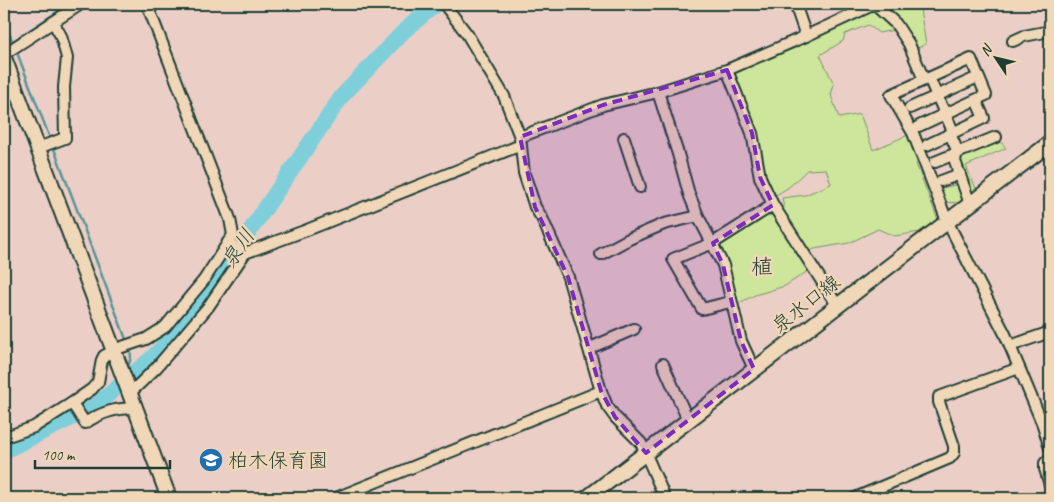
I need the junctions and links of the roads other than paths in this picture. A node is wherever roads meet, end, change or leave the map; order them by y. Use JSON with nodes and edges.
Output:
{"nodes":[{"id":1,"x":81,"y":4,"type":"edge"},
{"id":2,"x":147,"y":4,"type":"edge"},
{"id":3,"x":444,"y":4,"type":"edge"},
{"id":4,"x":795,"y":4,"type":"edge"},
{"id":5,"x":874,"y":4,"type":"edge"},
{"id":6,"x":53,"y":22,"type":"junction"},
{"id":7,"x":1050,"y":31,"type":"edge"},
{"id":8,"x":806,"y":36,"type":"junction"},
{"id":9,"x":1013,"y":41,"type":"dead end"},
{"id":10,"x":4,"y":56,"type":"edge"},
{"id":11,"x":727,"y":70,"type":"junction"},
{"id":12,"x":978,"y":77,"type":"junction"},
{"id":13,"x":927,"y":79,"type":"junction"},
{"id":14,"x":658,"y":92,"type":"junction"},
{"id":15,"x":937,"y":96,"type":"junction"},
{"id":16,"x":976,"y":100,"type":"junction"},
{"id":17,"x":910,"y":108,"type":"dead end"},
{"id":18,"x":945,"y":114,"type":"junction"},
{"id":19,"x":919,"y":126,"type":"dead end"},
{"id":20,"x":951,"y":133,"type":"junction"},
{"id":21,"x":996,"y":137,"type":"dead end"},
{"id":22,"x":624,"y":138,"type":"dead end"},
{"id":23,"x":520,"y":141,"type":"junction"},
{"id":24,"x":1050,"y":143,"type":"edge"},
{"id":25,"x":927,"y":145,"type":"dead end"},
{"id":26,"x":38,"y":148,"type":"junction"},
{"id":27,"x":956,"y":153,"type":"junction"},
{"id":28,"x":935,"y":162,"type":"dead end"},
{"id":29,"x":960,"y":174,"type":"junction"},
{"id":30,"x":940,"y":181,"type":"dead end"},
{"id":31,"x":640,"y":187,"type":"dead end"},
{"id":32,"x":970,"y":204,"type":"junction"},
{"id":33,"x":773,"y":205,"type":"junction"},
{"id":34,"x":698,"y":216,"type":"junction"},
{"id":35,"x":947,"y":221,"type":"junction"},
{"id":36,"x":713,"y":242,"type":"junction"},
{"id":37,"x":230,"y":243,"type":"junction"},
{"id":38,"x":243,"y":252,"type":"junction"},
{"id":39,"x":601,"y":254,"type":"dead end"},
{"id":40,"x":730,"y":302,"type":"junction"},
{"id":41,"x":837,"y":305,"type":"junction"},
{"id":42,"x":634,"y":329,"type":"dead end"},
{"id":43,"x":1050,"y":332,"type":"edge"},
{"id":44,"x":1010,"y":346,"type":"junction"},
{"id":45,"x":590,"y":348,"type":"junction"},
{"id":46,"x":116,"y":356,"type":"junction"},
{"id":47,"x":663,"y":364,"type":"dead end"},
{"id":48,"x":1019,"y":368,"type":"junction"},
{"id":49,"x":754,"y":369,"type":"junction"},
{"id":50,"x":129,"y":391,"type":"junction"},
{"id":51,"x":601,"y":391,"type":"junction"},
{"id":52,"x":73,"y":404,"type":"junction"},
{"id":53,"x":136,"y":408,"type":"junction"},
{"id":54,"x":688,"y":420,"type":"junction"},
{"id":55,"x":4,"y":436,"type":"edge"},
{"id":56,"x":1050,"y":448,"type":"edge"},
{"id":57,"x":646,"y":453,"type":"junction"},
{"id":58,"x":1050,"y":459,"type":"edge"},
{"id":59,"x":1050,"y":485,"type":"edge"},
{"id":60,"x":169,"y":498,"type":"edge"},
{"id":61,"x":336,"y":498,"type":"edge"},
{"id":62,"x":587,"y":498,"type":"edge"},
{"id":63,"x":664,"y":498,"type":"edge"},
{"id":64,"x":855,"y":498,"type":"edge"}],
"edges":[{"from":1,"to":6,"type":"street"},
{"from":2,"to":37,"type":"street"},
{"from":3,"to":23,"type":"street"},
{"from":4,"to":8,"type":"street"},
{"from":5,"to":8,"type":"street"},
{"from":5,"to":13,"type":"street"},
{"from":6,"to":10,"type":"street"},
{"from":6,"to":26,"type":"street"},
{"from":7,"to":9,"type":"street"},
{"from":8,"to":11,"type":"street"},
{"from":10,"to":26,"type":"main road"},
{"from":11,"to":14,"type":"street"},
{"from":11,"to":33,"type":"street"},
{"from":12,"to":13,"type":"street"},
{"from":12,"to":15,"type":"street"},
{"from":12,"to":16,"type":"street"},
{"from":13,"to":15,"type":"street"},
{"from":13,"to":35,"type":"street"},
{"from":14,"to":23,"type":"street"},
{"from":14,"to":34,"type":"street"},
{"from":15,"to":17,"type":"street"},
{"from":15,"to":18,"type":"street"},
{"from":16,"to":18,"type":"street"},
{"from":16,"to":20,"type":"street"},
{"from":18,"to":19,"type":"street"},
{"from":18,"to":20,"type":"street"},
{"from":20,"to":25,"type":"street"},
{"from":20,"to":27,"type":"street"},
{"from":21,"to":27,"type":"street"},
{"from":22,"to":31,"type":"street"},
{"from":23,"to":38,"type":"street"},
{"from":23,"to":45,"type":"street"},
{"from":24,"to":32,"type":"main road","name":"泉水口線"},
{"from":26,"to":46,"type":"main road"},
{"from":27,"to":28,"type":"street"},
{"from":27,"to":29,"type":"street"},
{"from":29,"to":30,"type":"street"},
{"from":29,"to":32,"type":"street"},
{"from":32,"to":35,"type":"main road","name":"泉水口線"},
{"from":33,"to":36,"type":"street"},
{"from":33,"to":41,"type":"street"},
{"from":34,"to":36,"type":"street"},
{"from":34,"to":39,"type":"street"},
{"from":35,"to":41,"type":"main road","name":"泉水口線"},
{"from":35,"to":44,"type":"street"},
{"from":36,"to":40,"type":"street"},
{"from":36,"to":40,"type":"street"},
{"from":37,"to":38,"type":"street"},
{"from":37,"to":46,"type":"street"},
{"from":38,"to":50,"type":"street"},
{"from":40,"to":49,"type":"street"},
{"from":41,"to":49,"type":"main road","name":"泉水口線"},
{"from":42,"to":45,"type":"street"},
{"from":43,"to":44,"type":"street"},
{"from":44,"to":48,"type":"street"},
{"from":45,"to":51,"type":"street"},
{"from":46,"to":50,"type":"main road"},
{"from":46,"to":52,"type":"street"},
{"from":47,"to":54,"type":"street"},
{"from":48,"to":56,"type":"street"},
{"from":48,"to":64,"type":"street"},
{"from":49,"to":54,"type":"main road","name":"泉水口線"},
{"from":50,"to":53,"type":"main road"},
{"from":51,"to":57,"type":"street"},
{"from":51,"to":61,"type":"street"},
{"from":52,"to":53,"type":"street"},
{"from":52,"to":55,"type":"street"},
{"from":53,"to":60,"type":"main road"},
{"from":54,"to":57,"type":"main road","name":"泉水口線"},
{"from":57,"to":62,"type":"main road","name":"泉水口線"},
{"from":57,"to":63,"type":"street"},
{"from":58,"to":59,"type":"street"}]}
